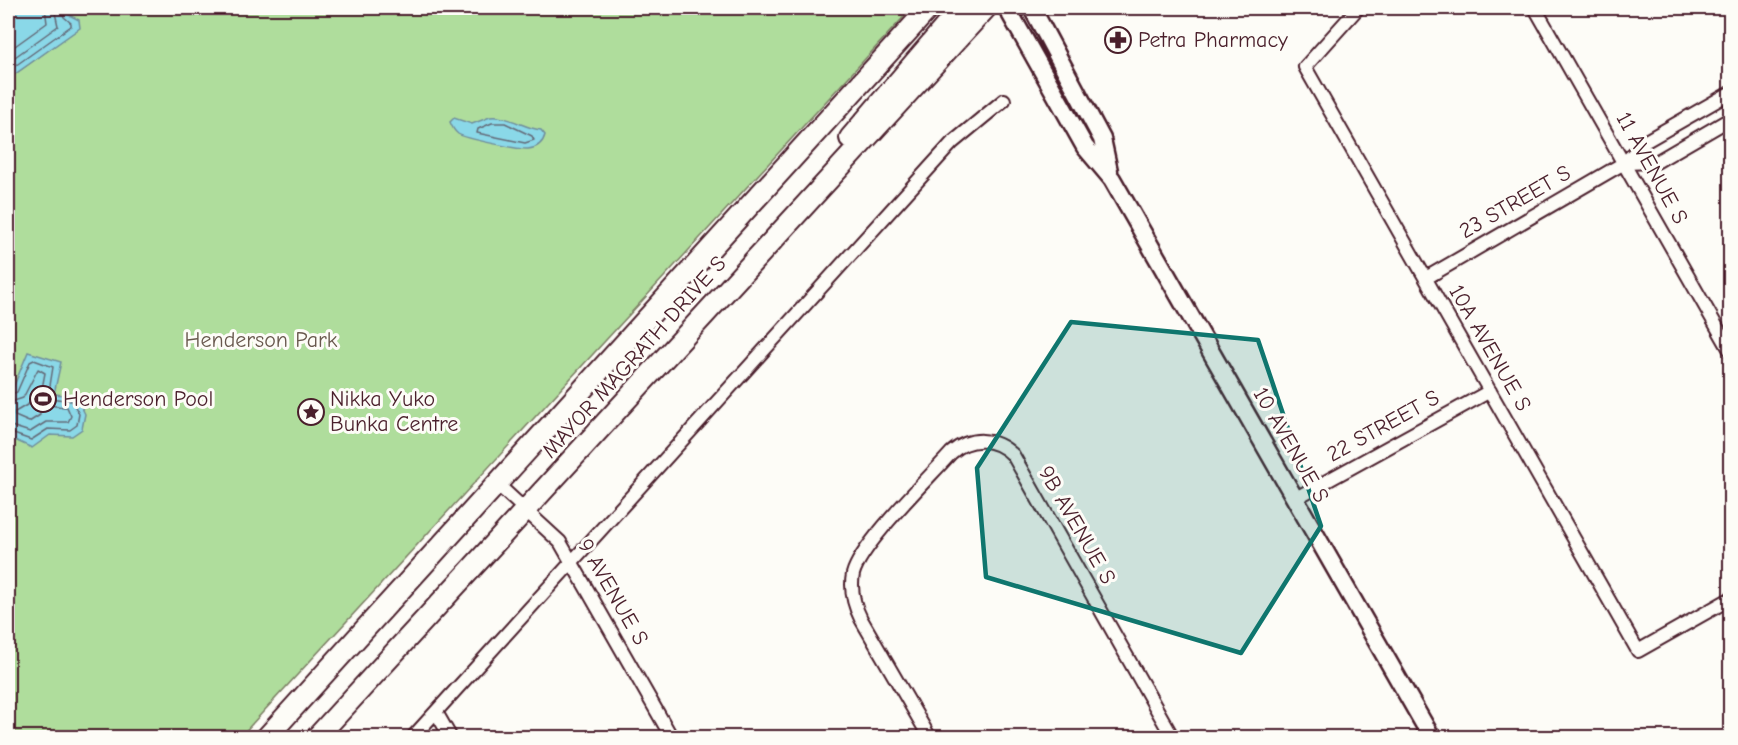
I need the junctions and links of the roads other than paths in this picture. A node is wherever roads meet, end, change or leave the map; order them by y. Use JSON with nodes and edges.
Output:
{"nodes":[{"id":1,"x":929,"y":8,"type":"edge"},
{"id":2,"x":961,"y":8,"type":"edge"},
{"id":3,"x":986,"y":8,"type":"edge"},
{"id":4,"x":1006,"y":8,"type":"edge"},
{"id":5,"x":1032,"y":8,"type":"edge"},
{"id":6,"x":1358,"y":8,"type":"edge"},
{"id":7,"x":1535,"y":8,"type":"edge"},
{"id":8,"x":1731,"y":93,"type":"edge"},
{"id":9,"x":1004,"y":100,"type":"dead end"},
{"id":10,"x":1731,"y":119,"type":"edge"},
{"id":11,"x":1624,"y":163,"type":"junction"},
{"id":12,"x":1110,"y":175,"type":"junction"},
{"id":13,"x":814,"y":196,"type":"junction"},
{"id":14,"x":1426,"y":278,"type":"junction"},
{"id":15,"x":1731,"y":350,"type":"edge"},
{"id":16,"x":1491,"y":391,"type":"junction"},
{"id":17,"x":497,"y":484,"type":"junction"},
{"id":18,"x":1296,"y":498,"type":"junction"},
{"id":19,"x":526,"y":512,"type":"junction"},
{"id":20,"x":571,"y":560,"type":"junction"},
{"id":21,"x":1731,"y":598,"type":"edge"},
{"id":22,"x":436,"y":712,"type":"junction"},
{"id":23,"x":266,"y":738,"type":"edge"},
{"id":24,"x":316,"y":738,"type":"edge"},
{"id":25,"x":412,"y":738,"type":"edge"},
{"id":26,"x":451,"y":738,"type":"edge"},
{"id":27,"x":672,"y":738,"type":"edge"},
{"id":28,"x":930,"y":738,"type":"edge"},
{"id":29,"x":1173,"y":738,"type":"edge"},
{"id":30,"x":1432,"y":738,"type":"edge"}],
"edges":[{"from":1,"to":17,"type":"main road","name":"MAYOR MAGRATH DRIVE S"},
{"from":2,"to":13,"type":"main road"},
{"from":3,"to":13,"type":"main road","name":"MAYOR MAGRATH DRIVE S"},
{"from":4,"to":12,"type":"street","name":"10 AVENUE S"},
{"from":5,"to":12,"type":"street","name":"10 AVENUE S"},
{"from":6,"to":14,"type":"street","name":"10A AVENUE S"},
{"from":7,"to":11,"type":"street","name":"11 AVENUE S"},
{"from":8,"to":11,"type":"street","name":"23 STREET S"},
{"from":9,"to":20,"type":"street"},
{"from":10,"to":11,"type":"street","name":"23 STREET S"},
{"from":11,"to":14,"type":"street","name":"23 STREET S"},
{"from":11,"to":15,"type":"street","name":"11 AVENUE S"},
{"from":12,"to":18,"type":"street","name":"10 AVENUE S"},
{"from":13,"to":19,"type":"main road","name":"MAYOR MAGRATH DRIVE S"},
{"from":14,"to":16,"type":"street","name":"10A AVENUE S"},
{"from":16,"to":18,"type":"street","name":"22 STREET S"},
{"from":16,"to":21,"type":"street","name":"10A AVENUE S"},
{"from":17,"to":19,"type":"street","name":"9 AVENUE S"},
{"from":17,"to":23,"type":"main road","name":"MAYOR MAGRATH DRIVE S"},
{"from":18,"to":30,"type":"street","name":"10 AVENUE S"},
{"from":19,"to":20,"type":"street","name":"9 AVENUE S"},
{"from":19,"to":24,"type":"main road","name":"MAYOR MAGRATH DRIVE S"},
{"from":20,"to":22,"type":"street"},
{"from":20,"to":27,"type":"street","name":"9 AVENUE S"},
{"from":22,"to":25,"type":"street"},
{"from":22,"to":26,"type":"street"},
{"from":28,"to":29,"type":"street","name":"9B AVENUE S"}]}
